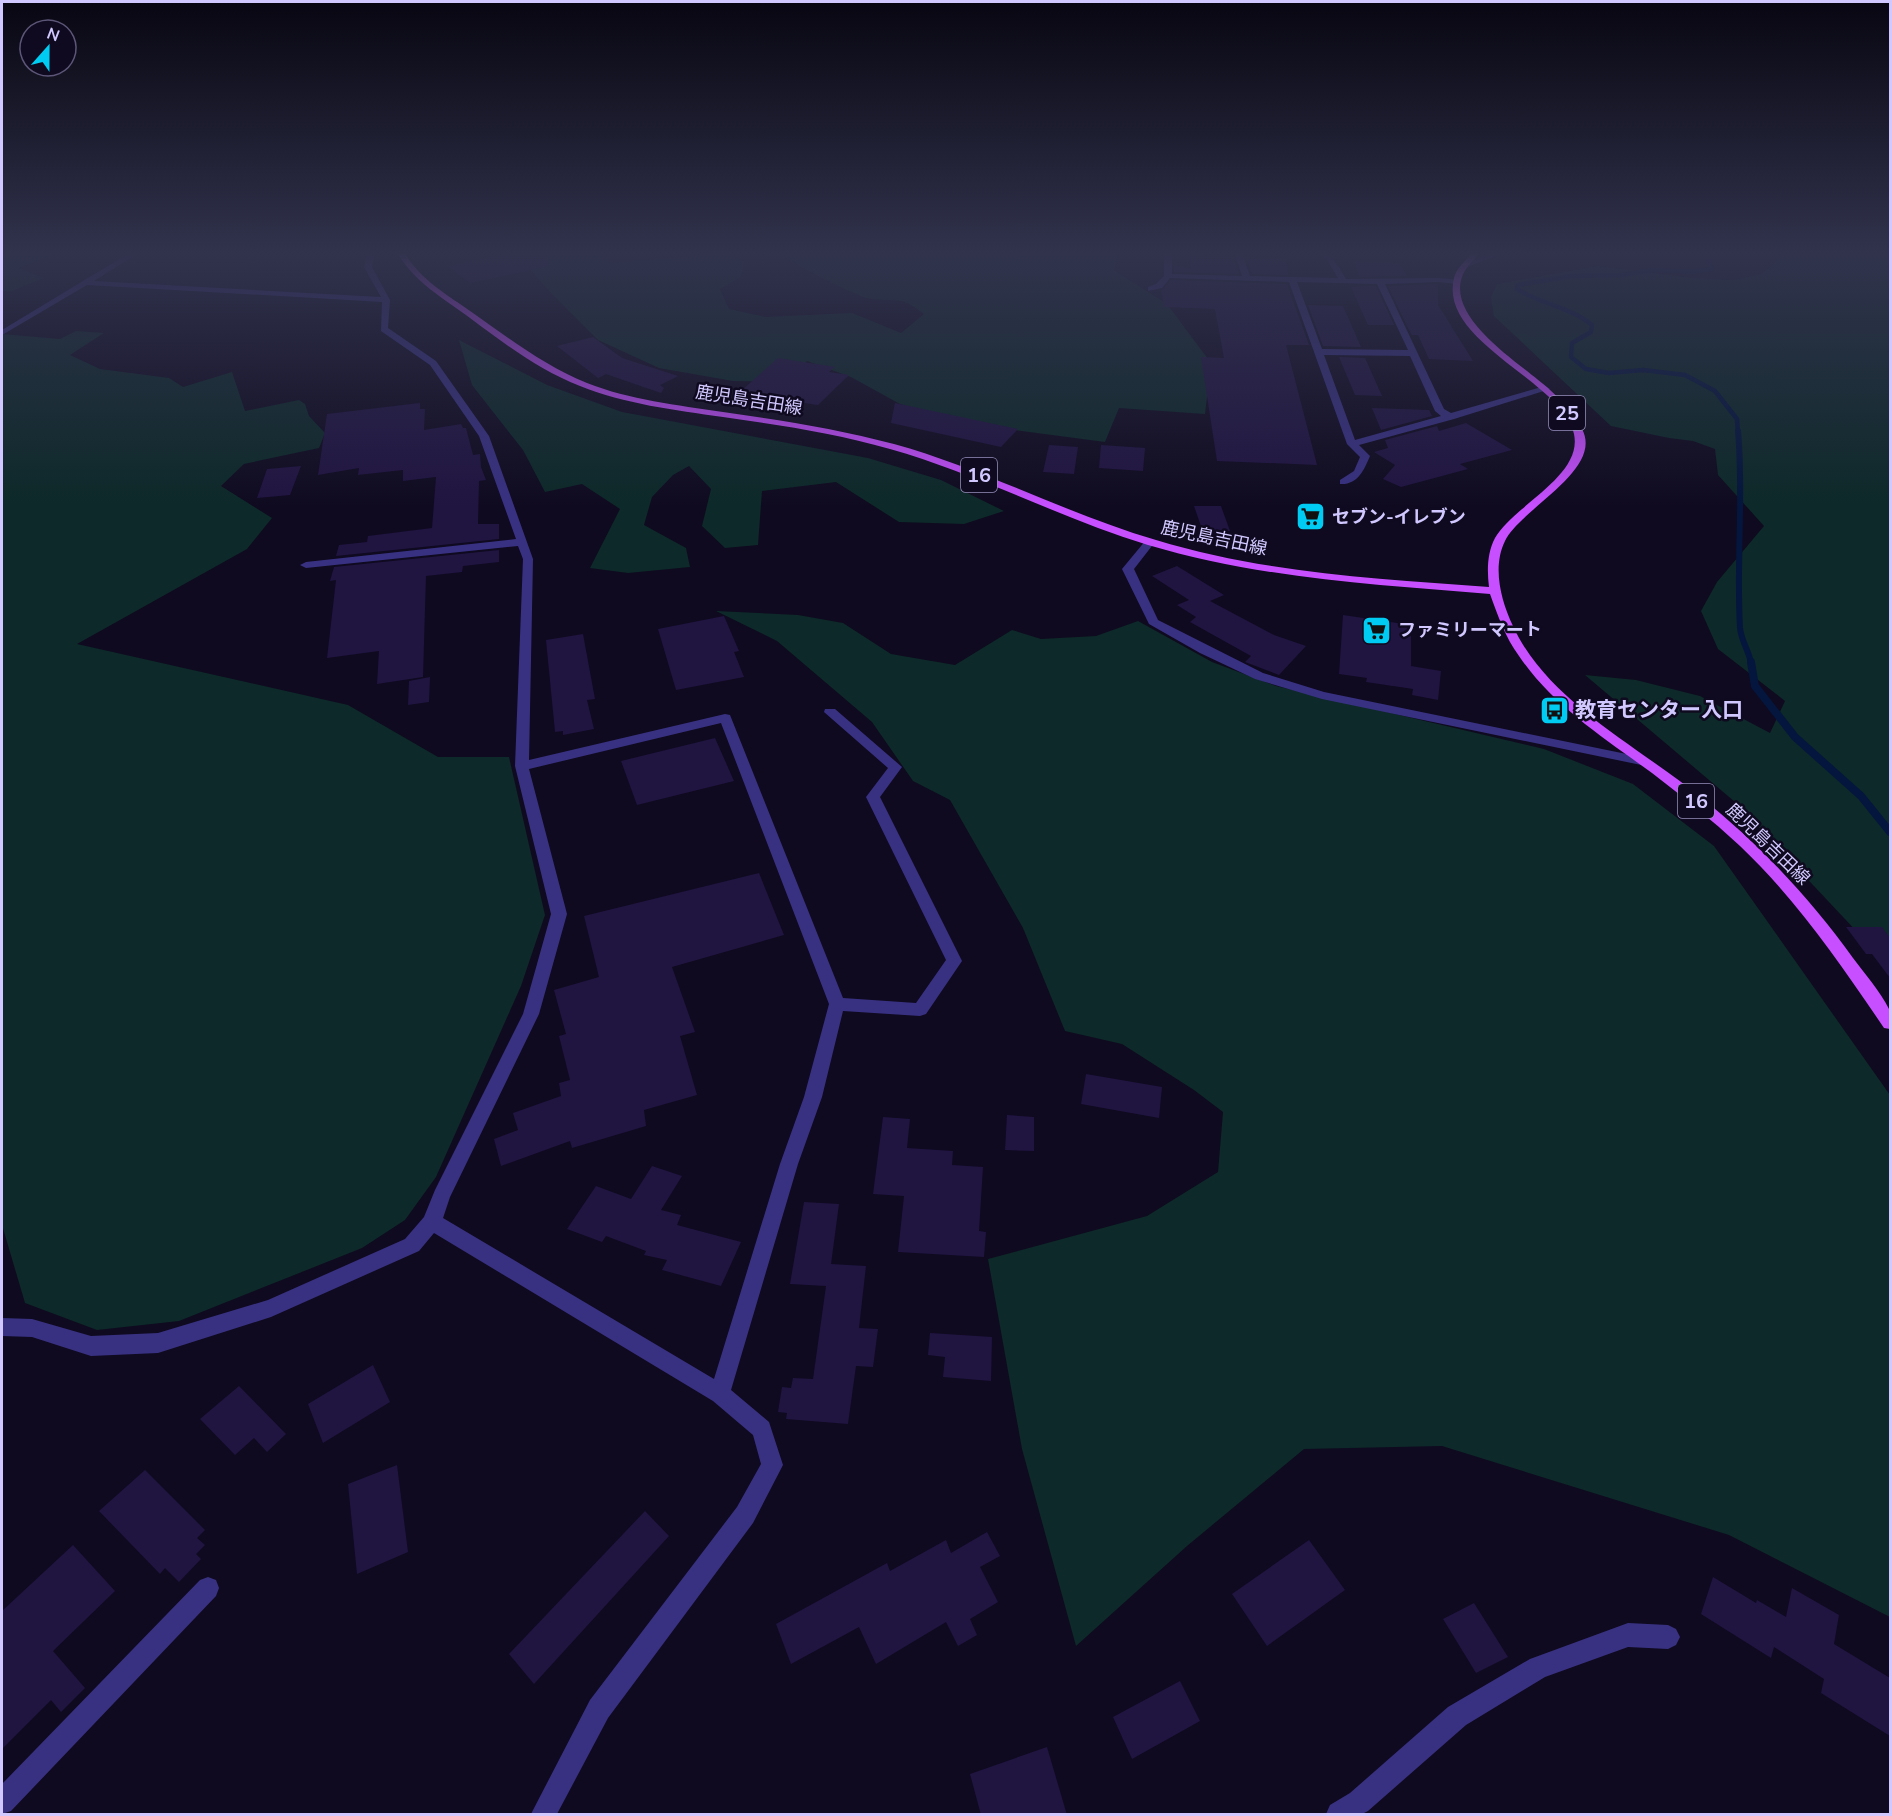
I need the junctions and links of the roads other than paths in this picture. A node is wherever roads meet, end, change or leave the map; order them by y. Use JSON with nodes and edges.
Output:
{"nodes":[{"id":1,"x":392,"y":337,"type":"edge"},
{"id":2,"x":501,"y":337,"type":"edge"},
{"id":3,"x":1312,"y":337,"type":"edge"},
{"id":4,"x":1405,"y":337,"type":"edge"},
{"id":5,"x":1481,"y":337,"type":"edge"},
{"id":6,"x":1317,"y":352,"type":"junction"},
{"id":7,"x":1413,"y":353,"type":"junction"},
{"id":8,"x":1545,"y":388,"type":"junction"},
{"id":9,"x":1451,"y":417,"type":"junction"},
{"id":10,"x":1352,"y":444,"type":"junction"},
{"id":11,"x":1344,"y":482,"type":"dead end"},
{"id":12,"x":521,"y":542,"type":"junction"},
{"id":13,"x":1150,"y":542,"type":"junction"},
{"id":14,"x":306,"y":565,"type":"dead end"},
{"id":15,"x":1495,"y":591,"type":"junction"},
{"id":16,"x":830,"y":712,"type":"dead end"},
{"id":17,"x":1646,"y":762,"type":"junction"},
{"id":18,"x":522,"y":766,"type":"junction"},
{"id":19,"x":837,"y":1004,"type":"junction"},
{"id":20,"x":1890,"y":1023,"type":"edge"},
{"id":21,"x":432,"y":1222,"type":"junction"},
{"id":22,"x":2,"y":1328,"type":"edge"},
{"id":23,"x":720,"y":1394,"type":"junction"},
{"id":24,"x":208,"y":1588,"type":"dead end"},
{"id":25,"x":1668,"y":1637,"type":"dead end"},
{"id":26,"x":2,"y":1802,"type":"edge"},
{"id":27,"x":544,"y":1815,"type":"edge"},
{"id":28,"x":1339,"y":1815,"type":"edge"}],
"edges":[{"from":1,"to":12,"type":"street"},
{"from":2,"to":13,"type":"main road","name":"鹿児島吉田線","number":"16"},
{"from":3,"to":6,"type":"street"},
{"from":4,"to":7,"type":"street"},
{"from":5,"to":8,"type":"main road","number":"25"},
{"from":6,"to":7,"type":"street"},
{"from":6,"to":10,"type":"street"},
{"from":7,"to":9,"type":"street"},
{"from":8,"to":9,"type":"street"},
{"from":8,"to":15,"type":"main road","number":"25"},
{"from":9,"to":10,"type":"street"},
{"from":10,"to":11,"type":"street"},
{"from":12,"to":14,"type":"street"},
{"from":12,"to":18,"type":"street"},
{"from":13,"to":15,"type":"main road","name":"鹿児島吉田線","number":"16"},
{"from":13,"to":17,"type":"street"},
{"from":15,"to":17,"type":"main road","name":"鹿児島吉田線","number":"16"},
{"from":16,"to":19,"type":"street"},
{"from":17,"to":20,"type":"main road","name":"鹿児島吉田線","number":"16"},
{"from":18,"to":19,"type":"street"},
{"from":18,"to":21,"type":"street"},
{"from":19,"to":23,"type":"street"},
{"from":21,"to":22,"type":"street"},
{"from":21,"to":23,"type":"street"},
{"from":23,"to":27,"type":"street"},
{"from":24,"to":26,"type":"street"},
{"from":25,"to":28,"type":"street"}]}
